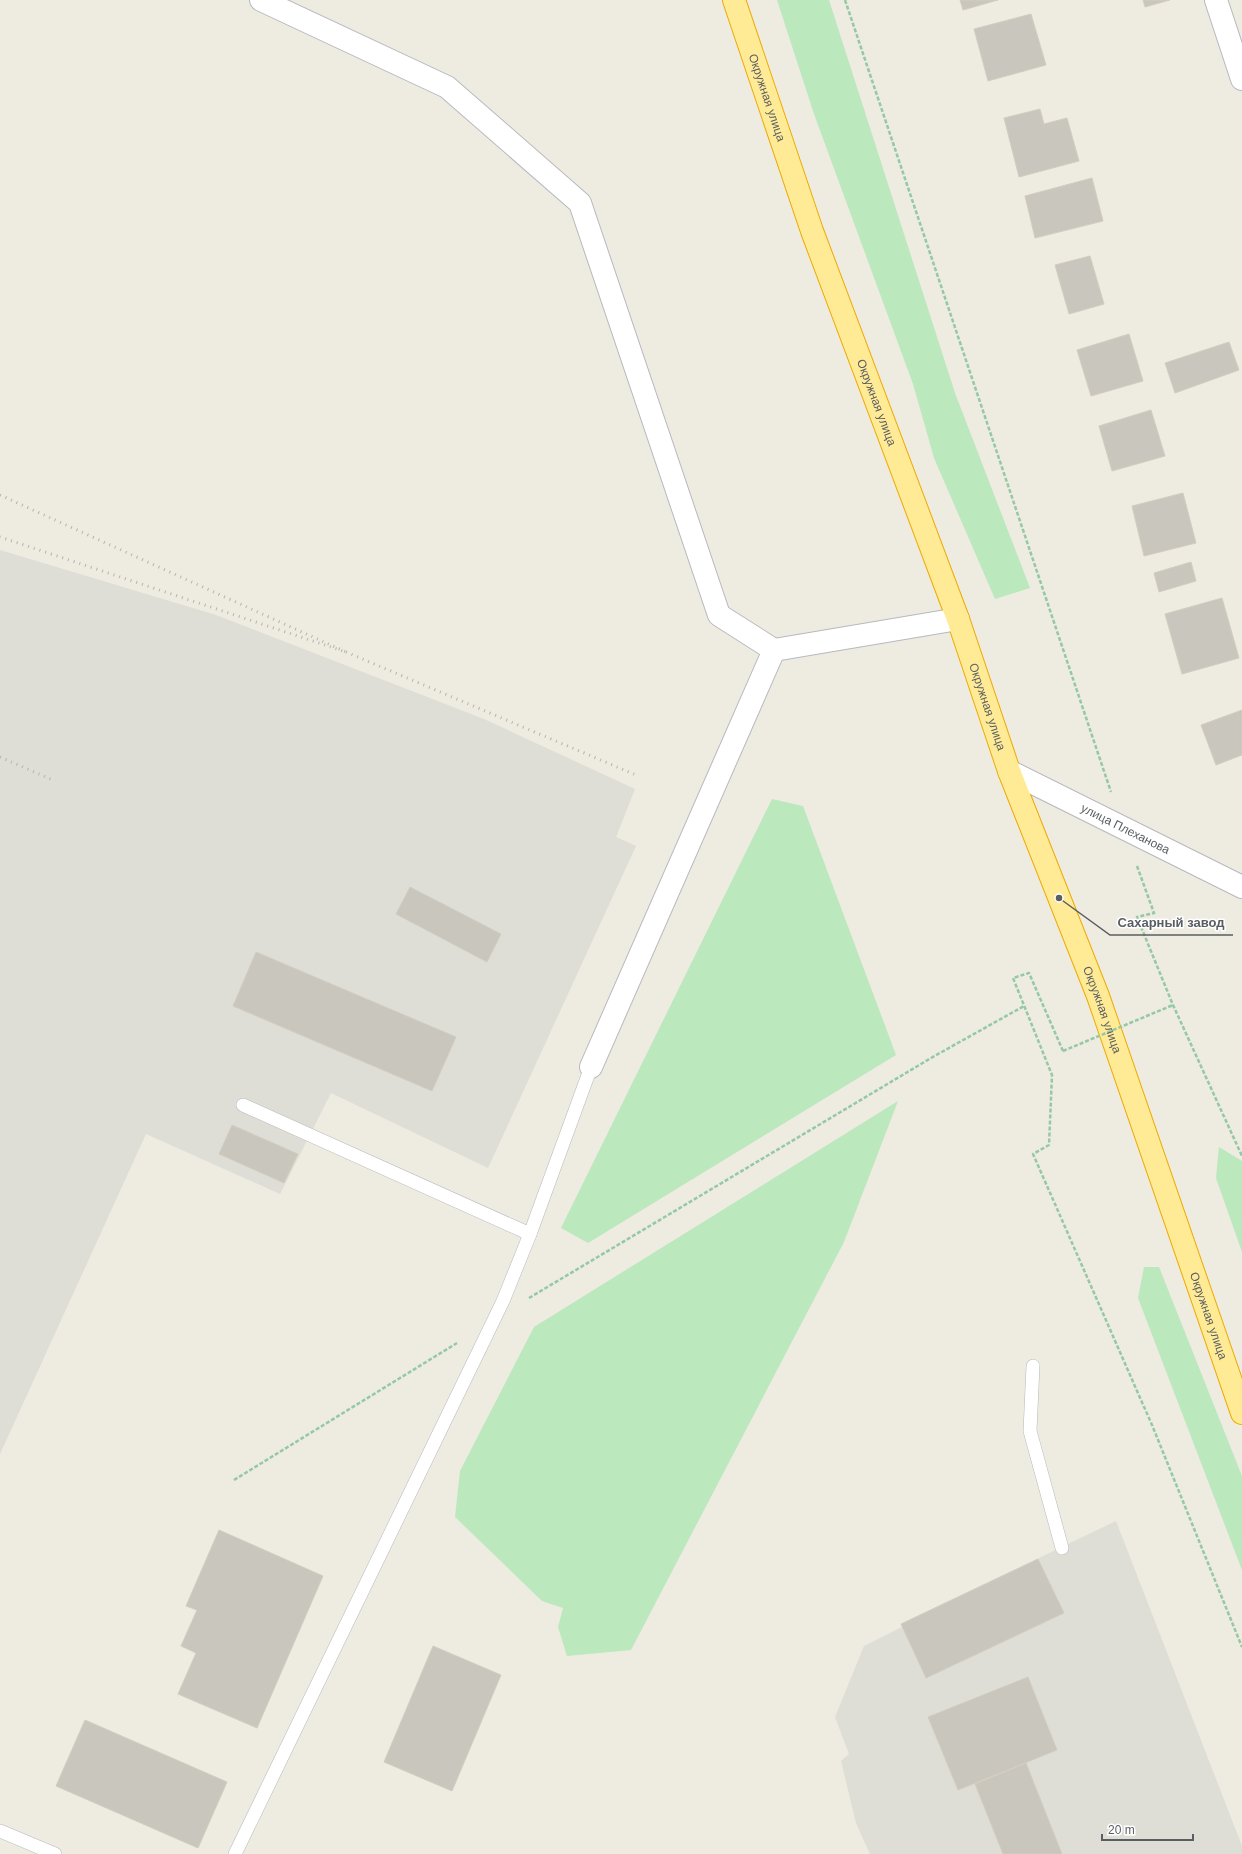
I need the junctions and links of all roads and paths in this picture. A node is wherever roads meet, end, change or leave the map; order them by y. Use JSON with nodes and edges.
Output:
{"nodes":[{"id":1,"x":261,"y":0,"type":"edge"},
{"id":2,"x":734,"y":0,"type":"edge"},
{"id":3,"x":845,"y":0,"type":"edge"},
{"id":4,"x":1216,"y":0,"type":"edge"},
{"id":5,"x":1242,"y":79,"type":"edge"},
{"id":6,"x":958,"y":619,"type":"junction"},
{"id":7,"x":774,"y":650,"type":"junction"},
{"id":8,"x":1009,"y":771,"type":"junction"},
{"id":9,"x":1123,"y":827,"type":"junction"},
{"id":10,"x":1242,"y":887,"type":"edge"},
{"id":11,"x":1173,"y":1005,"type":"junction"},
{"id":12,"x":1024,"y":1006,"type":"junction"},
{"id":13,"x":591,"y":1067,"type":"joint"},
{"id":14,"x":243,"y":1105,"type":"dead end"},
{"id":15,"x":1242,"y":1156,"type":"edge"},
{"id":16,"x":530,"y":1234,"type":"junction"},
{"id":17,"x":494,"y":1319,"type":"junction"},
{"id":18,"x":1033,"y":1366,"type":"dead end"},
{"id":19,"x":1242,"y":1413,"type":"edge"},
{"id":20,"x":234,"y":1480,"type":"dead end"},
{"id":21,"x":1062,"y":1548,"type":"dead end"},
{"id":22,"x":1242,"y":1647,"type":"edge"},
{"id":23,"x":0,"y":1831,"type":"edge"},
{"id":24,"x":55,"y":1854,"type":"edge"},
{"id":25,"x":235,"y":1854,"type":"edge"}],
"edges":[{"from":1,"to":7,"type":"street"},
{"from":2,"to":6,"type":"highway","name":"Окружная улица"},
{"from":3,"to":9,"type":"path"},
{"from":4,"to":5,"type":"street"},
{"from":6,"to":7,"type":"street"},
{"from":6,"to":8,"type":"highway","name":"Окружная улица"},
{"from":7,"to":13,"type":"street"},
{"from":8,"to":9,"type":"street","name":"улица Плеханова"},
{"from":8,"to":19,"type":"highway","name":"Окружная улица"},
{"from":9,"to":10,"type":"street","name":"улица Плеханова"},
{"from":9,"to":11,"type":"path"},
{"from":11,"to":12,"type":"path","bridge":true},
{"from":11,"to":15,"type":"path"},
{"from":12,"to":17,"type":"path"},
{"from":12,"to":22,"type":"path"},
{"from":13,"to":16,"type":"lane"},
{"from":14,"to":16,"type":"lane"},
{"from":16,"to":17,"type":"lane"},
{"from":17,"to":20,"type":"path"},
{"from":17,"to":25,"type":"lane"},
{"from":18,"to":21,"type":"lane"},
{"from":23,"to":24,"type":"lane"}]}
